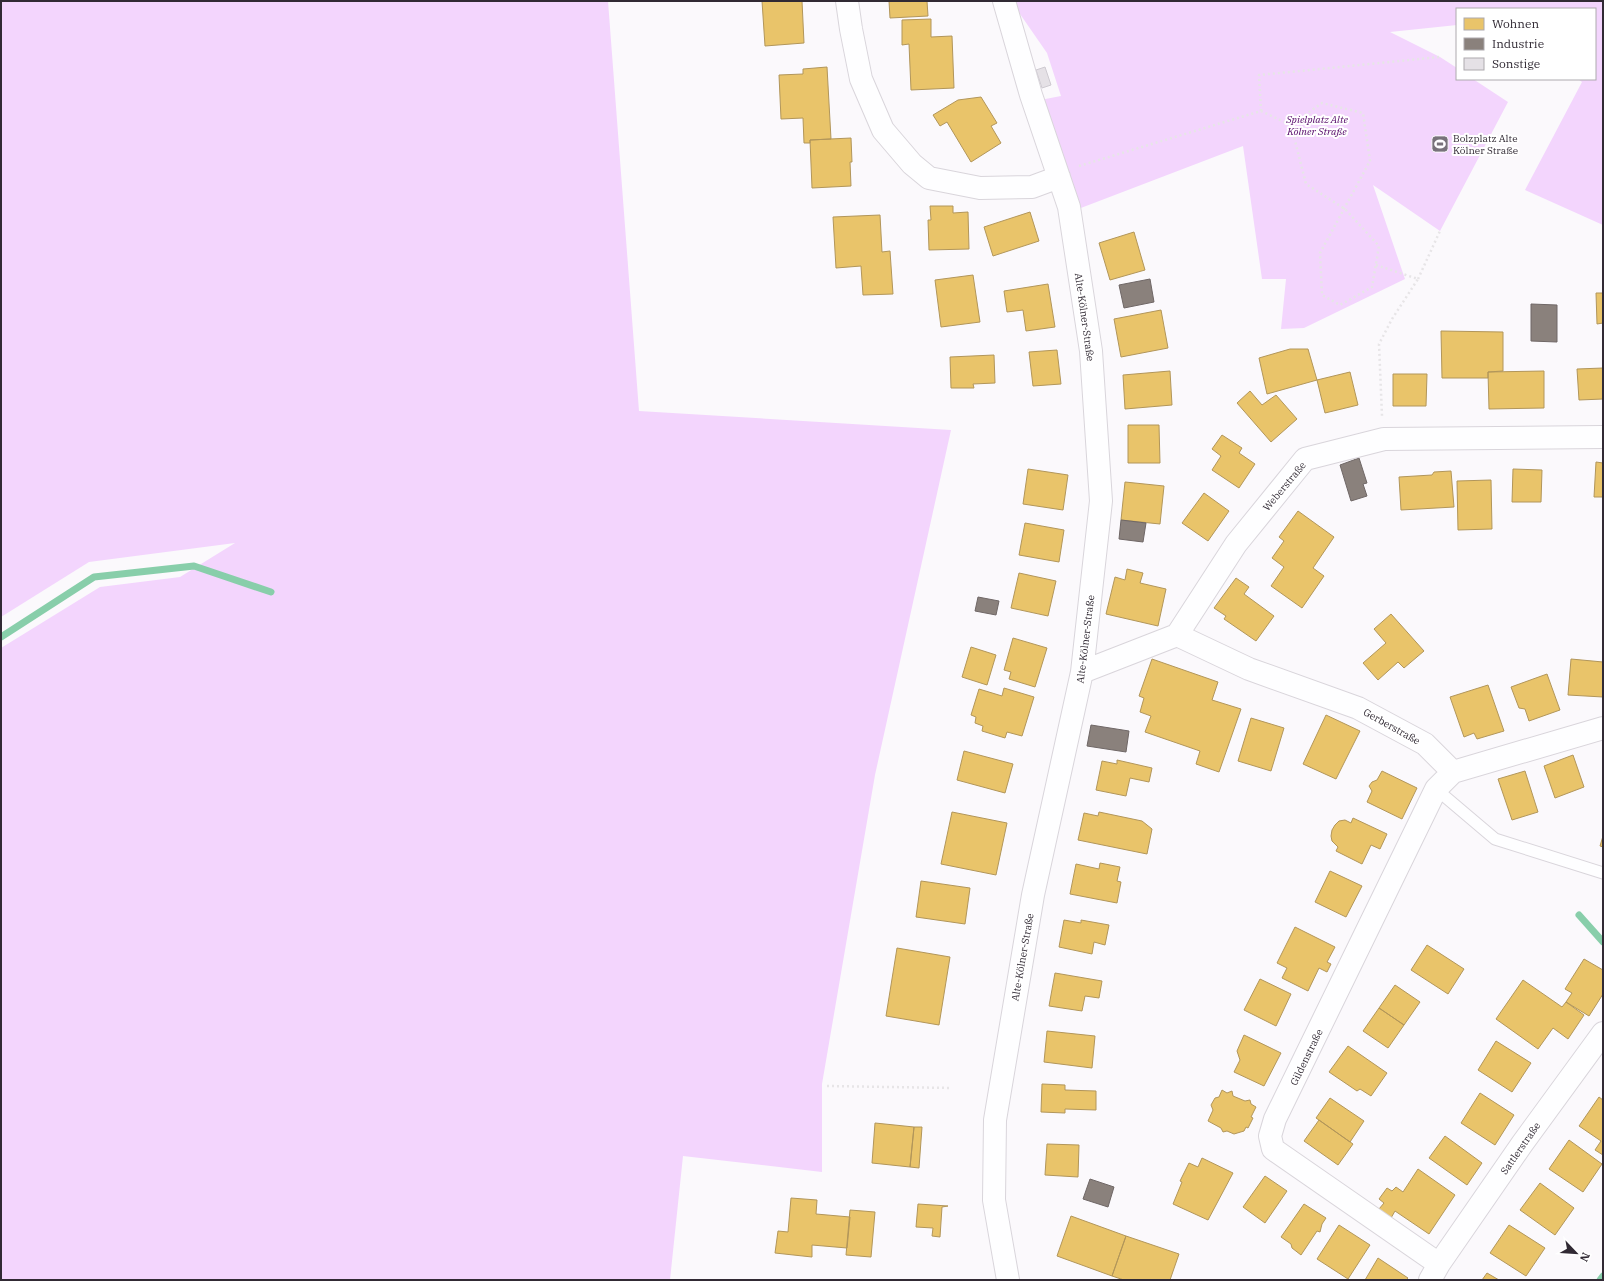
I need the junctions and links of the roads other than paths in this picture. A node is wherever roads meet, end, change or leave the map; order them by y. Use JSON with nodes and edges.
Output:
{"nodes":[{"id":1,"x":848,"y":1,"type":"edge"},
{"id":2,"x":1004,"y":1,"type":"edge"},
{"id":3,"x":1058,"y":174,"type":"junction"},
{"id":4,"x":1603,"y":437,"type":"edge"},
{"id":5,"x":1177,"y":635,"type":"junction"},
{"id":6,"x":1082,"y":672,"type":"junction"},
{"id":7,"x":1603,"y":728,"type":"edge"},
{"id":8,"x":1453,"y":772,"type":"junction"},
{"id":9,"x":1436,"y":790,"type":"junction"},
{"id":10,"x":1603,"y":873,"type":"edge"},
{"id":11,"x":1603,"y":1033,"type":"edge"},
{"id":12,"x":1435,"y":1272,"type":"edge"},
{"id":13,"x":1008,"y":1280,"type":"edge"}],
"edges":[{"from":1,"to":3,"type":"street"},
{"from":2,"to":3,"type":"street","name":"Alte-Kölner-Straße"},
{"from":3,"to":6,"type":"street","name":"Alte-Kölner-Straße"},
{"from":4,"to":5,"type":"street","name":"Weberstraße"},
{"from":5,"to":6,"type":"street"},
{"from":5,"to":8,"type":"street","name":"Gerberstraße"},
{"from":6,"to":13,"type":"street","name":"Alte-Kölner-Straße"},
{"from":7,"to":8,"type":"street"},
{"from":8,"to":9,"type":"street","name":"Gildenstraße"},
{"from":9,"to":10,"type":"lane"},
{"from":9,"to":12,"type":"street","name":"Gildenstraße"},
{"from":11,"to":12,"type":"street","name":"Sattlerstraße"}]}
